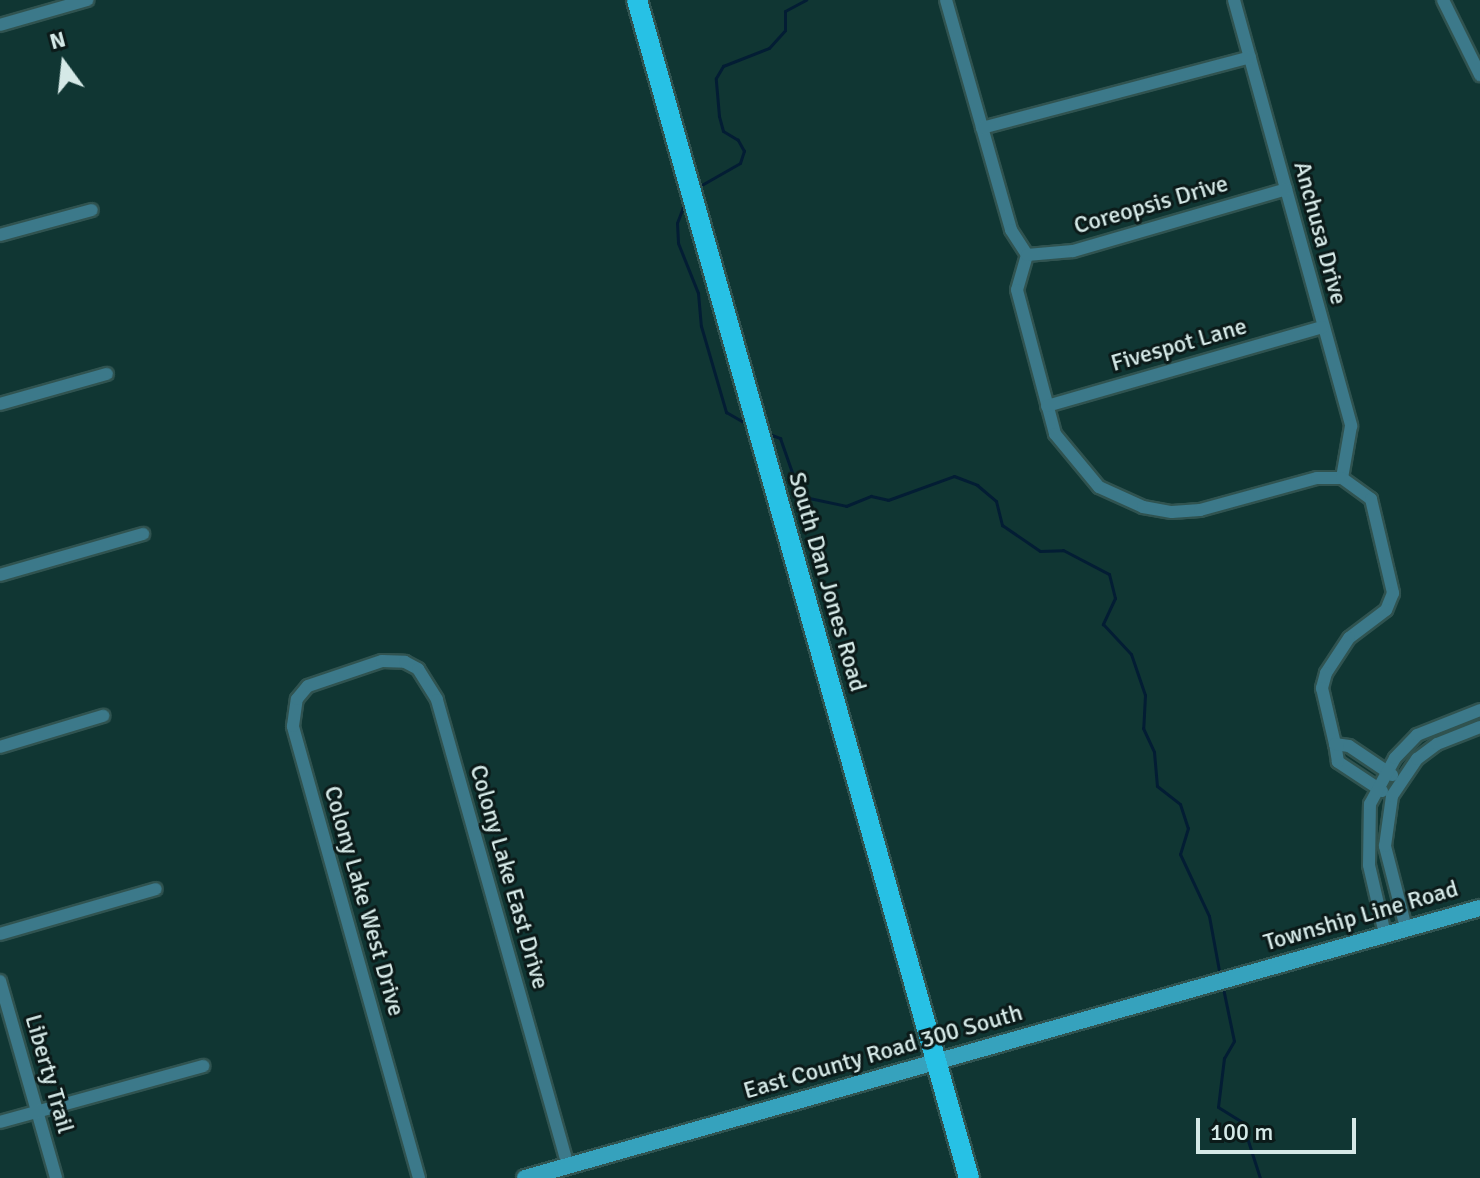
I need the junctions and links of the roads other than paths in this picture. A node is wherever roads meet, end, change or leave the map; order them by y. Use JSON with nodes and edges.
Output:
{"nodes":[{"id":1,"x":87,"y":0,"type":"edge"},
{"id":2,"x":637,"y":0,"type":"edge"},
{"id":3,"x":946,"y":0,"type":"edge"},
{"id":4,"x":1234,"y":0,"type":"edge"},
{"id":5,"x":1443,"y":0,"type":"edge"},
{"id":6,"x":0,"y":25,"type":"edge"},
{"id":7,"x":1250,"y":57,"type":"junction"},
{"id":8,"x":1480,"y":75,"type":"edge"},
{"id":9,"x":982,"y":128,"type":"junction"},
{"id":10,"x":1286,"y":189,"type":"junction"},
{"id":11,"x":92,"y":210,"type":"dead end"},
{"id":12,"x":0,"y":235,"type":"edge"},
{"id":13,"x":1027,"y":255,"type":"junction"},
{"id":14,"x":1323,"y":327,"type":"junction"},
{"id":15,"x":107,"y":374,"type":"dead end"},
{"id":16,"x":0,"y":404,"type":"edge"},
{"id":17,"x":1047,"y":406,"type":"junction"},
{"id":18,"x":1342,"y":478,"type":"junction"},
{"id":19,"x":143,"y":534,"type":"dead end"},
{"id":20,"x":0,"y":575,"type":"edge"},
{"id":21,"x":353,"y":668,"type":"joint"},
{"id":22,"x":1480,"y":710,"type":"edge"},
{"id":23,"x":103,"y":716,"type":"dead end"},
{"id":24,"x":1480,"y":727,"type":"edge"},
{"id":25,"x":1335,"y":744,"type":"junction"},
{"id":26,"x":0,"y":747,"type":"edge"},
{"id":27,"x":1386,"y":771,"type":"junction"},
{"id":28,"x":1401,"y":780,"type":"junction"},
{"id":29,"x":1377,"y":788,"type":"junction"},
{"id":30,"x":1392,"y":796,"type":"junction"},
{"id":31,"x":1389,"y":872,"type":"junction"},
{"id":32,"x":1372,"y":877,"type":"junction"},
{"id":33,"x":156,"y":889,"type":"dead end"},
{"id":34,"x":1480,"y":908,"type":"edge"},
{"id":35,"x":1406,"y":928,"type":"junction"},
{"id":36,"x":0,"y":934,"type":"edge"},
{"id":37,"x":1385,"y":934,"type":"junction"},
{"id":38,"x":1255,"y":970,"type":"joint"},
{"id":39,"x":0,"y":981,"type":"edge"},
{"id":40,"x":936,"y":1062,"type":"junction"},
{"id":41,"x":203,"y":1066,"type":"dead end"},
{"id":42,"x":36,"y":1112,"type":"junction"},
{"id":43,"x":0,"y":1122,"type":"edge"},
{"id":44,"x":568,"y":1166,"type":"junction"},
{"id":45,"x":56,"y":1178,"type":"edge"},
{"id":46,"x":419,"y":1178,"type":"edge"},
{"id":47,"x":525,"y":1178,"type":"edge"},
{"id":48,"x":969,"y":1178,"type":"edge"}],
"edges":[{"from":1,"to":6,"type":"street"},
{"from":2,"to":40,"type":"main road","name":"South Dan Jones Road"},
{"from":3,"to":9,"type":"street"},
{"from":4,"to":7,"type":"street","name":"Anchusa Drive"},
{"from":5,"to":8,"type":"street"},
{"from":7,"to":9,"type":"street"},
{"from":7,"to":10,"type":"street","name":"Anchusa Drive"},
{"from":9,"to":13,"type":"street"},
{"from":10,"to":13,"type":"street","name":"Coreopsis Drive"},
{"from":10,"to":14,"type":"street","name":"Anchusa Drive"},
{"from":11,"to":12,"type":"street"},
{"from":13,"to":17,"type":"street"},
{"from":14,"to":17,"type":"street","name":"Fivespot Lane"},
{"from":14,"to":18,"type":"street","name":"Anchusa Drive"},
{"from":15,"to":16,"type":"street"},
{"from":17,"to":18,"type":"street"},
{"from":18,"to":25,"type":"street"},
{"from":19,"to":20,"type":"street"},
{"from":21,"to":44,"type":"street","name":"Colony Lake East Drive"},
{"from":21,"to":46,"type":"street","name":"Colony Lake West Drive"},
{"from":22,"to":27,"type":"street"},
{"from":23,"to":26,"type":"street"},
{"from":24,"to":28,"type":"street"},
{"from":25,"to":27,"type":"street"},
{"from":25,"to":29,"type":"street"},
{"from":27,"to":28,"type":"street"},
{"from":27,"to":29,"type":"street"},
{"from":28,"to":30,"type":"street"},
{"from":29,"to":30,"type":"street"},
{"from":29,"to":32,"type":"street"},
{"from":30,"to":31,"type":"street"},
{"from":31,"to":32,"type":"street"},
{"from":31,"to":35,"type":"street"},
{"from":32,"to":37,"type":"street"},
{"from":33,"to":36,"type":"street"},
{"from":34,"to":35,"type":"street","name":"Township Line Road"},
{"from":35,"to":37,"type":"street","name":"Township Line Road"},
{"from":37,"to":38,"type":"street","name":"Township Line Road"},
{"from":38,"to":40,"type":"street","name":"East County Road 300 South"},
{"from":39,"to":42,"type":"street","name":"Liberty Trail"},
{"from":40,"to":44,"type":"street","name":"East County Road 300 South"},
{"from":40,"to":48,"type":"main road","name":"South Dan Jones Road"},
{"from":41,"to":42,"type":"street"},
{"from":42,"to":43,"type":"street"},
{"from":42,"to":45,"type":"street","name":"Liberty Trail"},
{"from":44,"to":47,"type":"street","name":"East County Road 300 South"}]}
